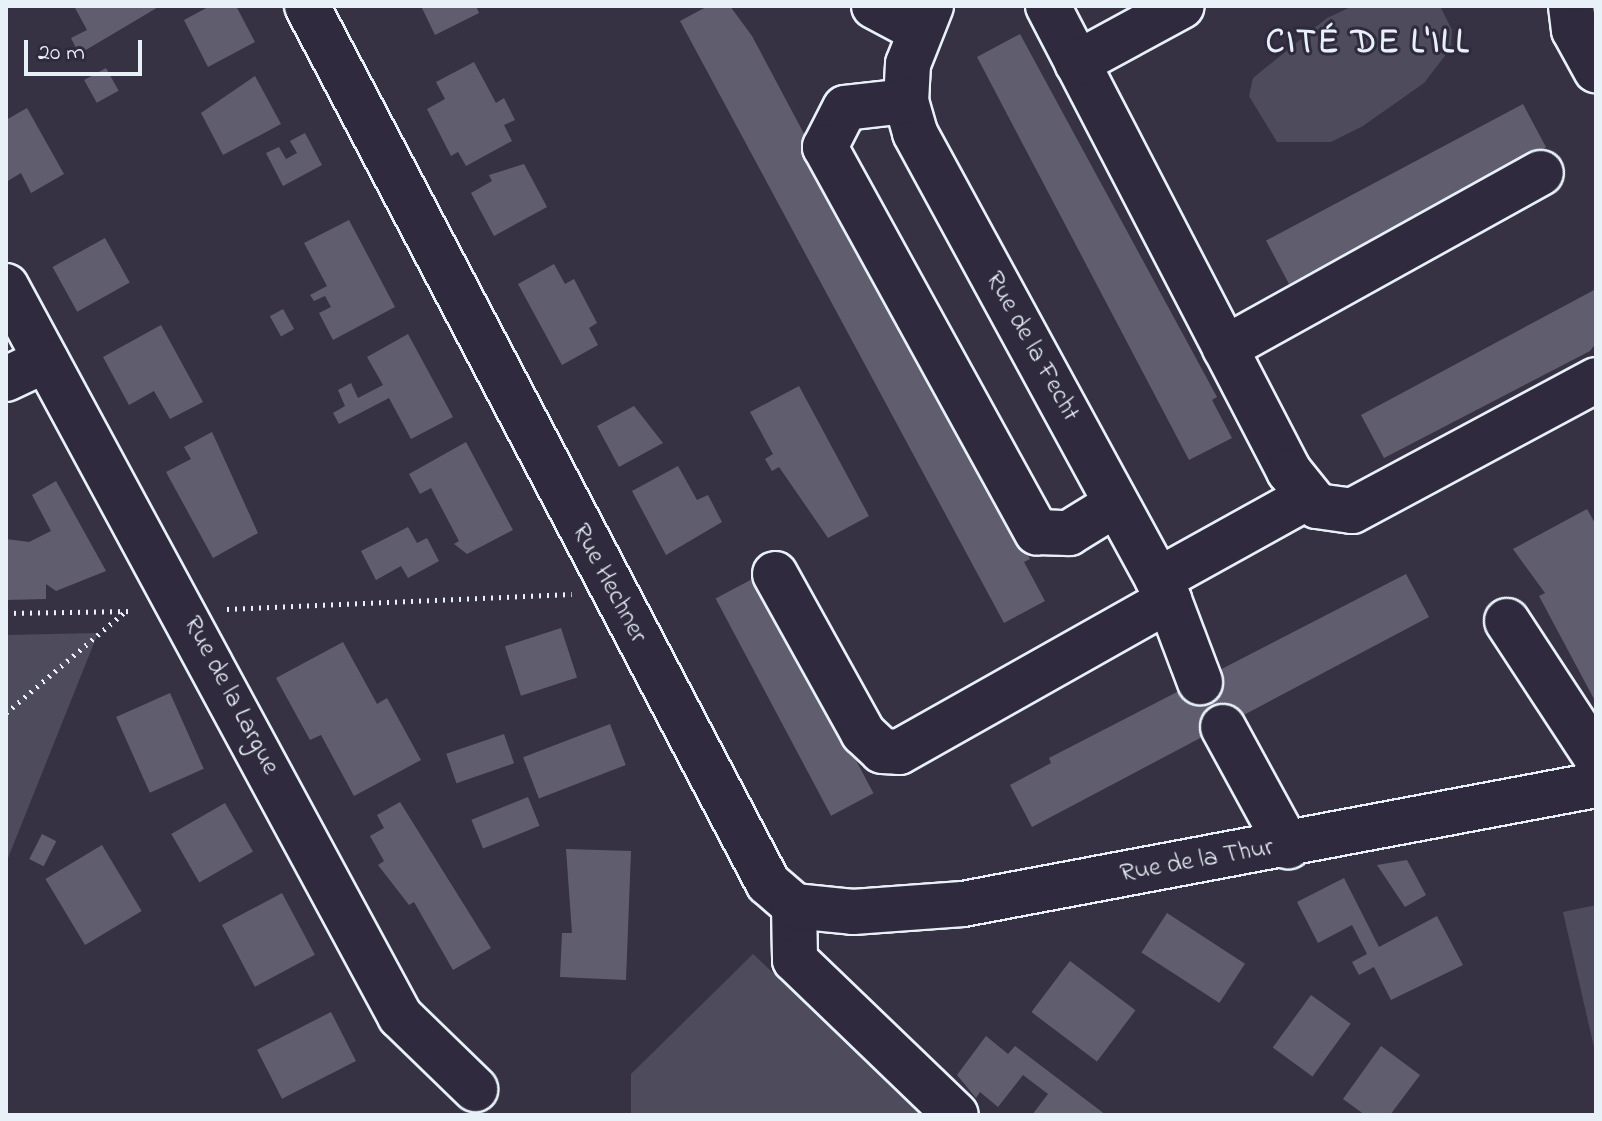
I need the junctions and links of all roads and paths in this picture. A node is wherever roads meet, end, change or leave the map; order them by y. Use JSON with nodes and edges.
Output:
{"nodes":[{"id":1,"x":307,"y":6,"type":"edge"},
{"id":2,"x":874,"y":6,"type":"edge"},
{"id":3,"x":1048,"y":6,"type":"edge"},
{"id":4,"x":1182,"y":6,"type":"edge"},
{"id":5,"x":1571,"y":6,"type":"edge"},
{"id":6,"x":924,"y":18,"type":"edge"},
{"id":7,"x":1077,"y":63,"type":"junction"},
{"id":8,"x":1596,"y":70,"type":"edge"},
{"id":9,"x":906,"y":101,"type":"junction"},
{"id":10,"x":1541,"y":173,"type":"dead end"},
{"id":11,"x":6,"y":286,"type":"edge"},
{"id":12,"x":1225,"y":348,"type":"junction"},
{"id":13,"x":46,"y":360,"type":"junction"},
{"id":14,"x":6,"y":379,"type":"edge"},
{"id":15,"x":1596,"y":380,"type":"edge"},
{"id":16,"x":1306,"y":498,"type":"junction"},
{"id":17,"x":1116,"y":504,"type":"junction"},
{"id":18,"x":775,"y":574,"type":"dead end"},
{"id":19,"x":605,"y":579,"type":"junction"},
{"id":20,"x":1163,"y":590,"type":"junction"},
{"id":21,"x":185,"y":610,"type":"junction"},
{"id":22,"x":127,"y":611,"type":"junction"},
{"id":23,"x":6,"y":613,"type":"edge"},
{"id":24,"x":1507,"y":621,"type":"dead end"},
{"id":25,"x":1200,"y":682,"type":"dead end"},
{"id":26,"x":6,"y":713,"type":"edge"},
{"id":27,"x":1223,"y":727,"type":"dead end"},
{"id":28,"x":1596,"y":757,"type":"edge"},
{"id":29,"x":1596,"y":785,"type":"edge"},
{"id":30,"x":1288,"y":846,"type":"junction"},
{"id":31,"x":794,"y":906,"type":"junction"},
{"id":32,"x":475,"y":1089,"type":"dead end"},
{"id":33,"x":956,"y":1115,"type":"edge"}],
"edges":[{"from":1,"to":19,"type":"street","name":"Rue Hechner"},
{"from":2,"to":6,"type":"street"},
{"from":3,"to":7,"type":"street"},
{"from":4,"to":7,"type":"street"},
{"from":5,"to":8,"type":"street"},
{"from":6,"to":9,"type":"street","name":"Rue de la Fecht"},
{"from":7,"to":12,"type":"street"},
{"from":9,"to":17,"type":"street","name":"Rue de la Fecht"},
{"from":9,"to":17,"type":"street"},
{"from":10,"to":12,"type":"street"},
{"from":11,"to":13,"type":"street","name":"Rue de la Largue"},
{"from":12,"to":16,"type":"street"},
{"from":13,"to":14,"type":"street"},
{"from":13,"to":21,"type":"street","name":"Rue de la Largue"},
{"from":15,"to":16,"type":"street"},
{"from":16,"to":20,"type":"street"},
{"from":17,"to":20,"type":"street","name":"Rue de la Fecht"},
{"from":18,"to":20,"type":"street"},
{"from":19,"to":21,"type":"path"},
{"from":19,"to":31,"type":"street","name":"Rue Hechner"},
{"from":20,"to":25,"type":"street","name":"Rue de la Fecht"},
{"from":21,"to":22,"type":"path"},
{"from":21,"to":32,"type":"street","name":"Rue de la Largue"},
{"from":22,"to":23,"type":"path"},
{"from":22,"to":26,"type":"path"},
{"from":24,"to":28,"type":"street"},
{"from":27,"to":30,"type":"street"},
{"from":29,"to":30,"type":"street","name":"Rue de la Thur"},
{"from":30,"to":31,"type":"street","name":"Rue de la Thur"},
{"from":31,"to":33,"type":"street"}]}
